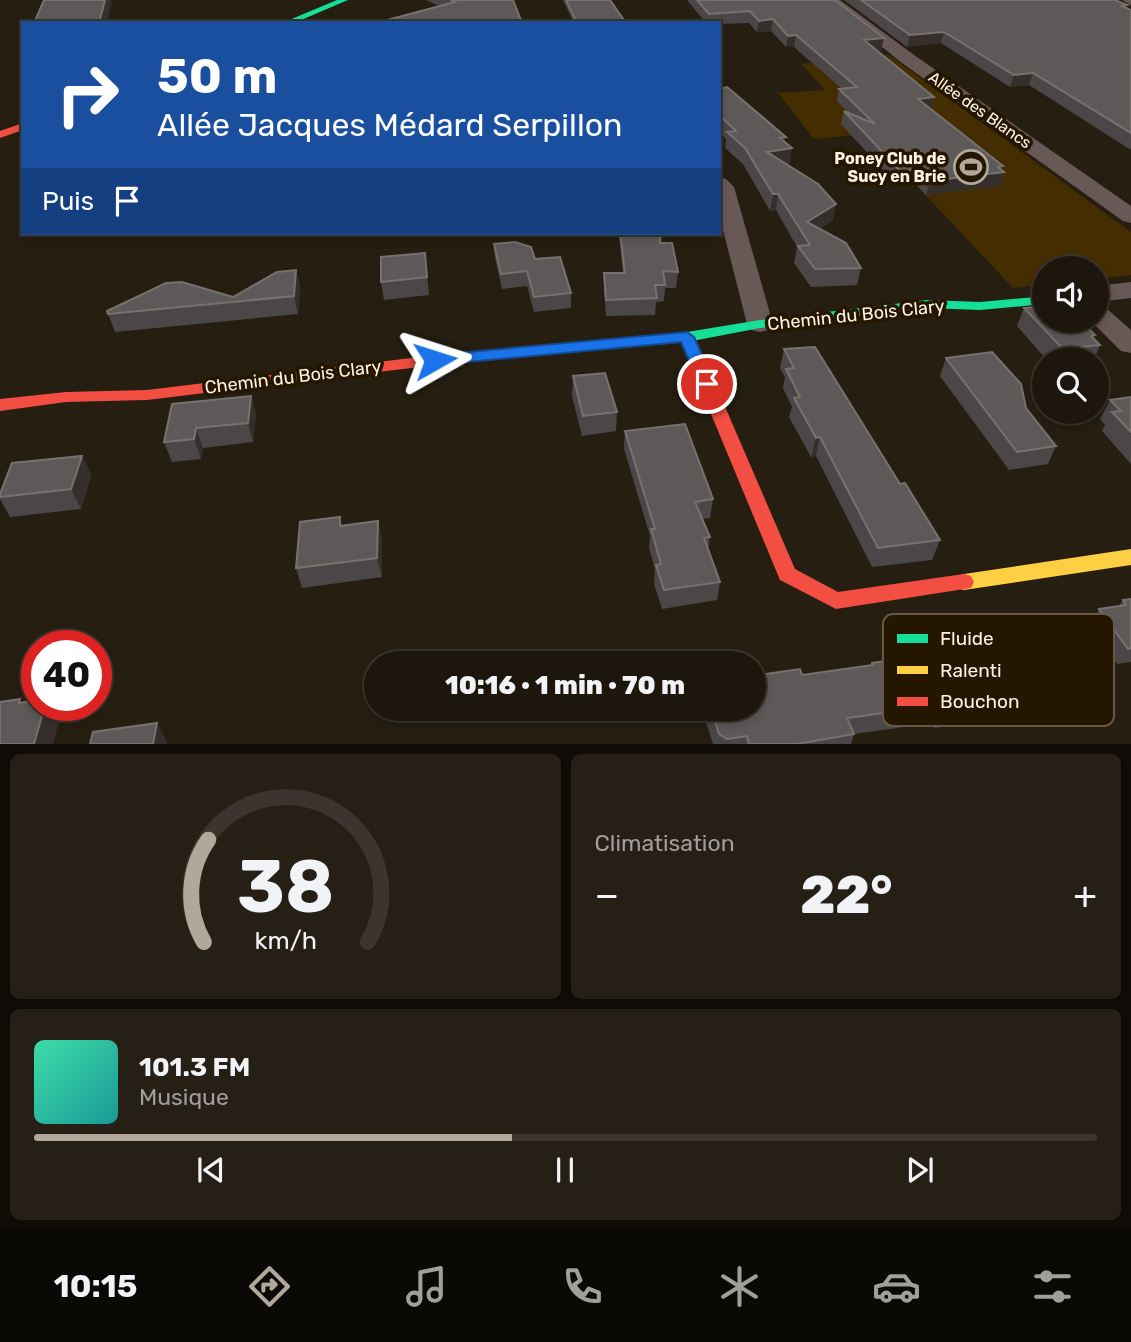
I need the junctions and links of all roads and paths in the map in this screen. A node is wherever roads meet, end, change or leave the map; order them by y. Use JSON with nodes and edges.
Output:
{"nodes":[{"id":1,"x":344,"y":0,"type":"edge"},
{"id":2,"x":831,"y":0,"type":"edge"},
{"id":3,"x":291,"y":21,"type":"edge"},
{"id":4,"x":21,"y":127,"type":"edge"},
{"id":5,"x":0,"y":135,"type":"edge"},
{"id":6,"x":721,"y":185,"type":"edge"},
{"id":7,"x":1131,"y":216,"type":"edge"},
{"id":8,"x":1131,"y":290,"type":"edge"},
{"id":9,"x":1109,"y":293,"type":"edge"},
{"id":10,"x":1032,"y":301,"type":"edge"},
{"id":11,"x":760,"y":324,"type":"junction"},
{"id":12,"x":1109,"y":324,"type":"edge"},
{"id":13,"x":687,"y":337,"type":"junction"},
{"id":14,"x":1131,"y":345,"type":"edge"},
{"id":15,"x":0,"y":405,"type":"edge"},
{"id":16,"x":1131,"y":557,"type":"edge"}],
"edges":[{"from":1,"to":3,"type":"street"},
{"from":2,"to":7,"type":"street","name":"Allée des Blancs"},
{"from":4,"to":5,"type":"street"},
{"from":6,"to":11,"type":"street"},
{"from":8,"to":9,"type":"street"},
{"from":10,"to":11,"type":"street","name":"Chemin du Bois Clary"},
{"from":11,"to":13,"type":"street","name":"Chemin du Bois Clary"},
{"from":12,"to":14,"type":"street"},
{"from":13,"to":15,"type":"street","name":"Chemin du Bois Clary"},
{"from":13,"to":16,"type":"street"}]}
